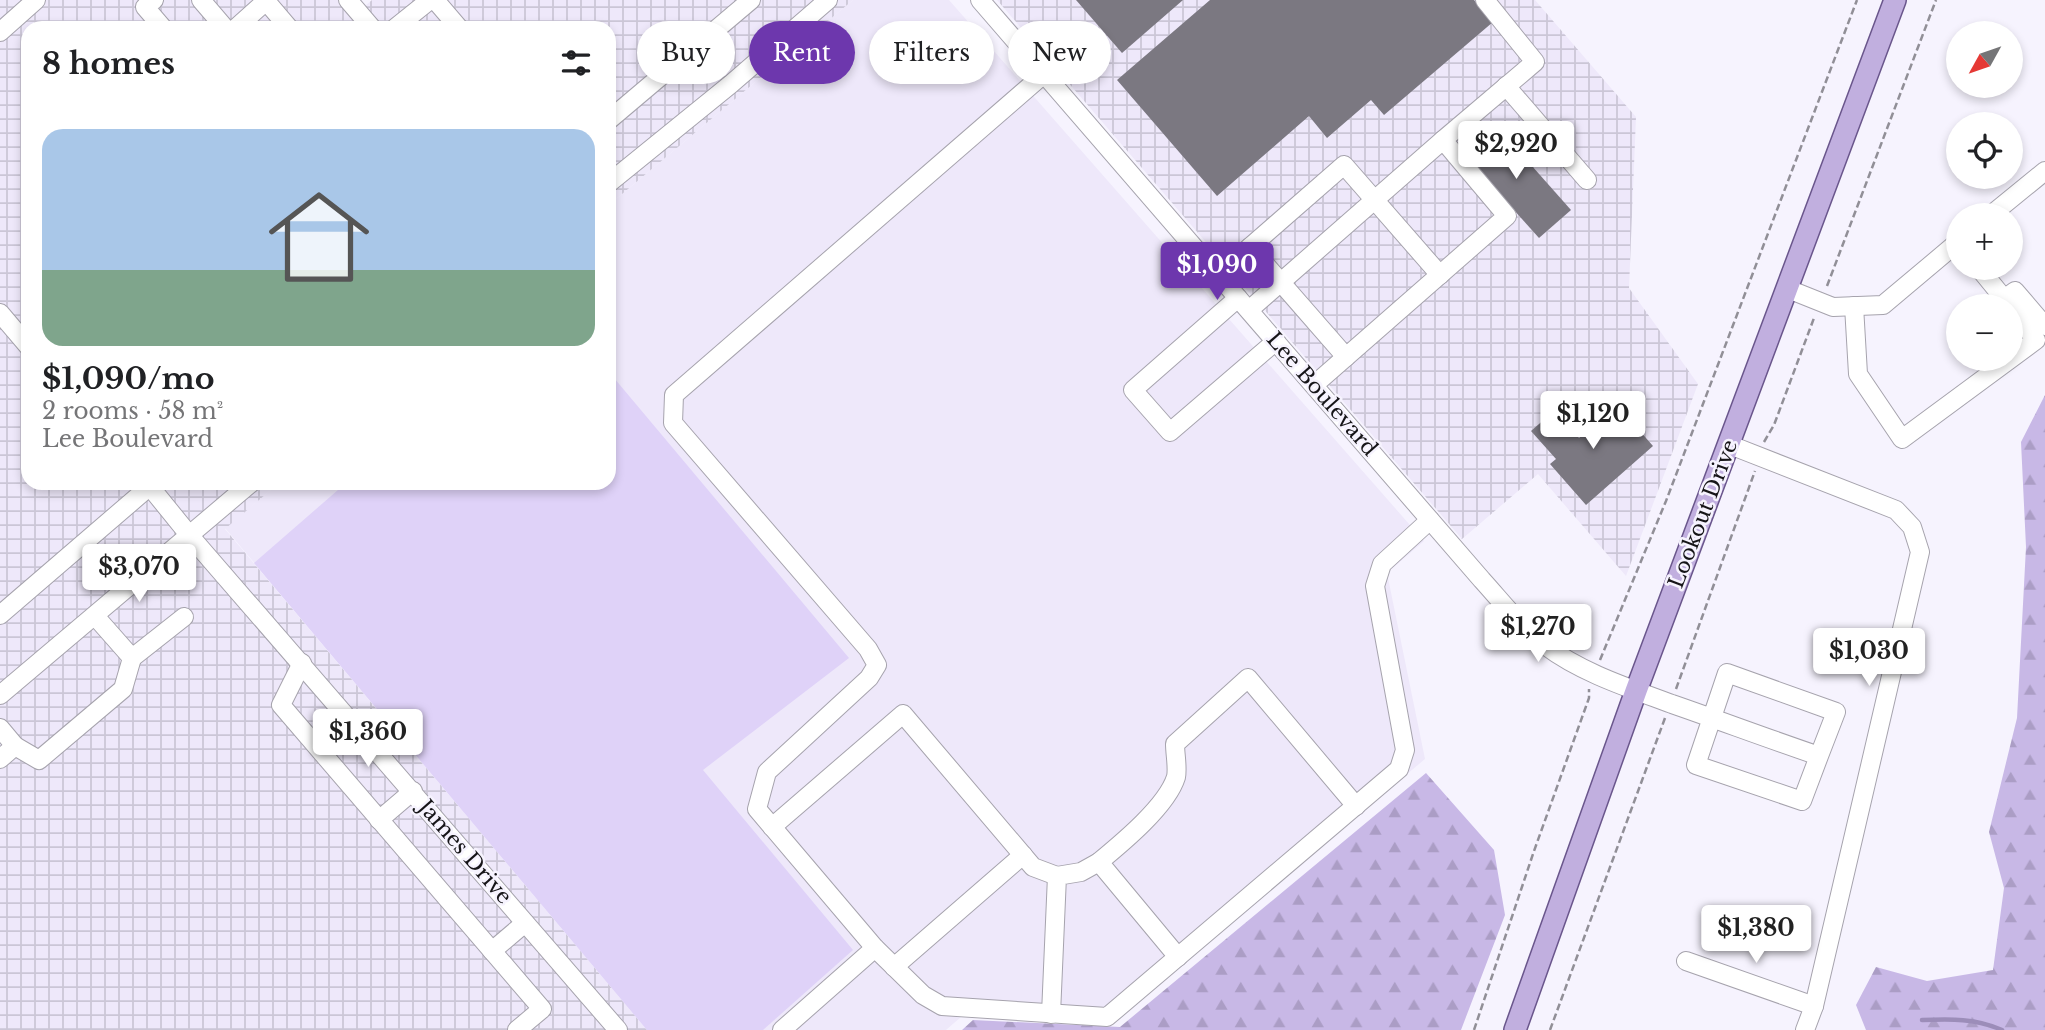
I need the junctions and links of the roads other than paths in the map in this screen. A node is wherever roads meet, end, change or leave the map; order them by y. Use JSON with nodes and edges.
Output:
{"nodes":[{"id":1,"x":37,"y":0,"type":"edge"},
{"id":2,"x":154,"y":0,"type":"edge"},
{"id":3,"x":201,"y":0,"type":"edge"},
{"id":4,"x":348,"y":0,"type":"edge"},
{"id":5,"x":432,"y":0,"type":"edge"},
{"id":6,"x":751,"y":0,"type":"edge"},
{"id":7,"x":980,"y":0,"type":"edge"},
{"id":8,"x":1485,"y":0,"type":"edge"},
{"id":9,"x":1895,"y":0,"type":"edge"},
{"id":10,"x":826,"y":1,"type":"edge"},
{"id":11,"x":157,"y":21,"type":"edge"},
{"id":12,"x":219,"y":21,"type":"edge"},
{"id":13,"x":244,"y":21,"type":"edge"},
{"id":14,"x":283,"y":21,"type":"edge"},
{"id":15,"x":366,"y":21,"type":"edge"},
{"id":16,"x":404,"y":21,"type":"edge"},
{"id":17,"x":452,"y":21,"type":"edge"},
{"id":18,"x":0,"y":32,"type":"edge"},
{"id":19,"x":1008,"y":32,"type":"edge"},
{"id":20,"x":1032,"y":84,"type":"edge"},
{"id":21,"x":1053,"y":84,"type":"edge"},
{"id":22,"x":1506,"y":86,"type":"junction"},
{"id":23,"x":616,"y":114,"type":"edge"},
{"id":24,"x":1443,"y":140,"type":"junction"},
{"id":25,"x":2045,"y":171,"type":"edge"},
{"id":26,"x":616,"y":177,"type":"edge"},
{"id":27,"x":1587,"y":180,"type":"dead end"},
{"id":28,"x":1374,"y":200,"type":"junction"},
{"id":29,"x":2006,"y":203,"type":"edge"},
{"id":30,"x":1250,"y":247,"type":"junction"},
{"id":31,"x":1946,"y":252,"type":"edge"},
{"id":32,"x":1218,"y":275,"type":"junction"},
{"id":33,"x":1440,"y":275,"type":"junction"},
{"id":34,"x":1989,"y":280,"type":"edge"},
{"id":35,"x":1280,"y":282,"type":"junction"},
{"id":36,"x":1788,"y":289,"type":"junction"},
{"id":37,"x":2000,"y":294,"type":"edge"},
{"id":38,"x":2023,"y":300,"type":"edge"},
{"id":39,"x":1244,"y":304,"type":"junction"},
{"id":40,"x":1854,"y":306,"type":"junction"},
{"id":41,"x":0,"y":313,"type":"edge"},
{"id":42,"x":2023,"y":323,"type":"edge"},
{"id":43,"x":2045,"y":326,"type":"edge"},
{"id":44,"x":21,"y":338,"type":"edge"},
{"id":45,"x":1276,"y":341,"type":"junction"},
{"id":46,"x":2023,"y":350,"type":"edge"},
{"id":47,"x":1346,"y":357,"type":"junction"},
{"id":48,"x":1994,"y":371,"type":"edge"},
{"id":49,"x":1314,"y":385,"type":"junction"},
{"id":50,"x":1730,"y":445,"type":"junction"},
{"id":51,"x":142,"y":490,"type":"edge"},
{"id":52,"x":152,"y":490,"type":"edge"},
{"id":53,"x":243,"y":490,"type":"edge"},
{"id":54,"x":1430,"y":520,"type":"junction"},
{"id":55,"x":190,"y":536,"type":"junction"},
{"id":56,"x":0,"y":615,"type":"edge"},
{"id":57,"x":95,"y":616,"type":"junction"},
{"id":58,"x":184,"y":617,"type":"dead end"},
{"id":59,"x":132,"y":658,"type":"junction"},
{"id":60,"x":302,"y":663,"type":"junction"},
{"id":61,"x":1636,"y":691,"type":"junction"},
{"id":62,"x":0,"y":695,"type":"edge"},
{"id":63,"x":1712,"y":719,"type":"junction"},
{"id":64,"x":0,"y":728,"type":"edge"},
{"id":65,"x":15,"y":746,"type":"junction"},
{"id":66,"x":1819,"y":756,"type":"junction"},
{"id":67,"x":0,"y":759,"type":"edge"},
{"id":68,"x":413,"y":792,"type":"junction"},
{"id":69,"x":1356,"y":806,"type":"junction"},
{"id":70,"x":379,"y":820,"type":"junction"},
{"id":71,"x":772,"y":827,"type":"junction"},
{"id":72,"x":1023,"y":855,"type":"junction"},
{"id":73,"x":1099,"y":862,"type":"junction"},
{"id":74,"x":1057,"y":876,"type":"junction"},
{"id":75,"x":525,"y":923,"type":"junction"},
{"id":76,"x":875,"y":948,"type":"junction"},
{"id":77,"x":492,"y":951,"type":"junction"},
{"id":78,"x":1178,"y":957,"type":"junction"},
{"id":79,"x":1686,"y":961,"type":"dead end"},
{"id":80,"x":894,"y":967,"type":"junction"},
{"id":81,"x":1814,"y":1006,"type":"junction"},
{"id":82,"x":1051,"y":1014,"type":"junction"},
{"id":83,"x":517,"y":1030,"type":"edge"},
{"id":84,"x":618,"y":1030,"type":"edge"},
{"id":85,"x":782,"y":1030,"type":"edge"},
{"id":86,"x":1516,"y":1030,"type":"edge"},
{"id":87,"x":1805,"y":1030,"type":"edge"}],
"edges":[{"from":1,"to":18,"type":"street"},
{"from":2,"to":11,"type":"street"},
{"from":3,"to":12,"type":"street"},
{"from":4,"to":15,"type":"street"},
{"from":5,"to":16,"type":"street"},
{"from":5,"to":17,"type":"street"},
{"from":6,"to":23,"type":"street"},
{"from":7,"to":19,"type":"street","name":"Lee Boulevard"},
{"from":8,"to":22,"type":"street"},
{"from":9,"to":36,"type":"main road","name":"Lookout Drive"},
{"from":10,"to":26,"type":"street"},
{"from":13,"to":14,"type":"street"},
{"from":20,"to":71,"type":"street"},
{"from":21,"to":32,"type":"street","name":"Lee Boulevard"},
{"from":22,"to":24,"type":"street"},
{"from":22,"to":27,"type":"street"},
{"from":24,"to":28,"type":"street"},
{"from":24,"to":33,"type":"street"},
{"from":25,"to":29,"type":"street"},
{"from":28,"to":30,"type":"street"},
{"from":28,"to":33,"type":"street"},
{"from":28,"to":35,"type":"street"},
{"from":30,"to":32,"type":"street"},
{"from":30,"to":35,"type":"street"},
{"from":31,"to":40,"type":"street"},
{"from":32,"to":39,"type":"street","name":"Lee Boulevard"},
{"from":33,"to":47,"type":"street"},
{"from":34,"to":37,"type":"street"},
{"from":35,"to":39,"type":"street"},
{"from":35,"to":47,"type":"street"},
{"from":36,"to":40,"type":"street"},
{"from":36,"to":50,"type":"main road","name":"Lookout Drive"},
{"from":38,"to":43,"type":"street"},
{"from":39,"to":45,"type":"street","name":"Lee Boulevard"},
{"from":39,"to":45,"type":"street"},
{"from":40,"to":48,"type":"street"},
{"from":41,"to":44,"type":"street"},
{"from":42,"to":46,"type":"street"},
{"from":45,"to":49,"type":"street","name":"Lee Boulevard"},
{"from":47,"to":49,"type":"street"},
{"from":49,"to":54,"type":"street","name":"Lee Boulevard"},
{"from":50,"to":61,"type":"main road","name":"Lookout Drive"},
{"from":50,"to":81,"type":"street"},
{"from":51,"to":56,"type":"street"},
{"from":52,"to":55,"type":"street","name":"James Drive"},
{"from":53,"to":55,"type":"street"},
{"from":54,"to":61,"type":"street","name":"Lee Boulevard"},
{"from":54,"to":69,"type":"street"},
{"from":55,"to":57,"type":"street"},
{"from":55,"to":60,"type":"street","name":"James Drive"},
{"from":57,"to":59,"type":"street"},
{"from":57,"to":62,"type":"street"},
{"from":58,"to":59,"type":"street"},
{"from":59,"to":65,"type":"street"},
{"from":60,"to":68,"type":"street","name":"James Drive"},
{"from":60,"to":70,"type":"street"},
{"from":61,"to":63,"type":"street","name":"Lee Boulevard"},
{"from":61,"to":86,"type":"main road","name":"Lookout Drive"},
{"from":63,"to":66,"type":"street","name":"Lee Boulevard"},
{"from":63,"to":66,"type":"street"},
{"from":63,"to":66,"type":"street"},
{"from":64,"to":65,"type":"street"},
{"from":65,"to":67,"type":"street"},
{"from":68,"to":70,"type":"street"},
{"from":68,"to":75,"type":"street","name":"James Drive"},
{"from":69,"to":73,"type":"street"},
{"from":69,"to":78,"type":"street"},
{"from":70,"to":77,"type":"street"},
{"from":71,"to":72,"type":"street"},
{"from":71,"to":76,"type":"street"},
{"from":72,"to":74,"type":"street"},
{"from":72,"to":80,"type":"street"},
{"from":73,"to":74,"type":"street"},
{"from":73,"to":78,"type":"street"},
{"from":74,"to":82,"type":"street"},
{"from":75,"to":77,"type":"street"},
{"from":75,"to":84,"type":"street","name":"James Drive"},
{"from":76,"to":80,"type":"street"},
{"from":76,"to":85,"type":"street"},
{"from":77,"to":83,"type":"street"},
{"from":78,"to":82,"type":"street"},
{"from":79,"to":81,"type":"street"},
{"from":80,"to":82,"type":"street"},
{"from":81,"to":87,"type":"street"}]}
